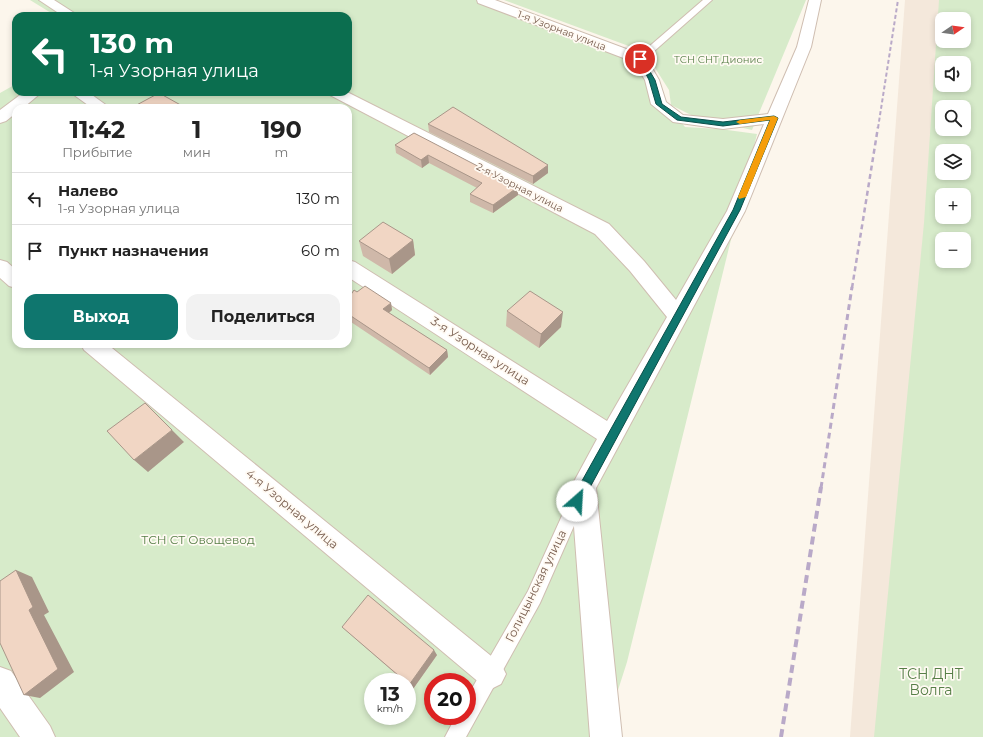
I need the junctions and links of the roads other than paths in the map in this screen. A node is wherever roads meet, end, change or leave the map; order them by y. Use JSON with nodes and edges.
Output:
{"nodes":[{"id":1,"x":45,"y":0,"type":"edge"},
{"id":2,"x":708,"y":0,"type":"edge"},
{"id":3,"x":815,"y":0,"type":"edge"},
{"id":4,"x":490,"y":1,"type":"edge"},
{"id":5,"x":65,"y":12,"type":"edge"},
{"id":6,"x":640,"y":59,"type":"junction"},
{"id":7,"x":29,"y":96,"type":"edge"},
{"id":8,"x":84,"y":96,"type":"edge"},
{"id":9,"x":343,"y":96,"type":"edge"},
{"id":10,"x":18,"y":104,"type":"edge"},
{"id":11,"x":96,"y":104,"type":"edge"},
{"id":12,"x":12,"y":109,"type":"edge"},
{"id":13,"x":0,"y":118,"type":"edge"},
{"id":14,"x":774,"y":118,"type":"junction"},
{"id":15,"x":0,"y":267,"type":"edge"},
{"id":16,"x":352,"y":269,"type":"edge"},
{"id":17,"x":12,"y":278,"type":"edge"},
{"id":18,"x":678,"y":316,"type":"junction"},
{"id":19,"x":97,"y":348,"type":"edge"},
{"id":20,"x":611,"y":436,"type":"junction"},
{"id":21,"x":583,"y":487,"type":"junction"},
{"id":22,"x":491,"y":674,"type":"junction"},
{"id":23,"x":0,"y":682,"type":"edge"},
{"id":24,"x":476,"y":700,"type":"edge"},
{"id":25,"x":461,"y":725,"type":"edge"},
{"id":26,"x":39,"y":737,"type":"edge"},
{"id":27,"x":454,"y":737,"type":"edge"},
{"id":28,"x":606,"y":737,"type":"edge"}],
"edges":[{"from":1,"to":5,"type":"street"},
{"from":2,"to":6,"type":"lane"},
{"from":3,"to":14,"type":"street","name":"Голицынская улица"},
{"from":4,"to":6,"type":"street","name":"1-я Узорная улица"},
{"from":6,"to":14,"type":"street"},
{"from":7,"to":10,"type":"street"},
{"from":8,"to":11,"type":"street"},
{"from":9,"to":18,"type":"street","name":"2-я Узорная улица"},
{"from":12,"to":13,"type":"street"},
{"from":14,"to":18,"type":"street","name":"Голицынская улица"},
{"from":15,"to":17,"type":"street"},
{"from":16,"to":20,"type":"street","name":"3-я Узорная улица"},
{"from":18,"to":20,"type":"street","name":"Голицынская улица"},
{"from":19,"to":22,"type":"street","name":"4-я Узорная улица"},
{"from":20,"to":21,"type":"street","name":"Голицынская улица"},
{"from":21,"to":22,"type":"lane","name":"Голицынская улица"},
{"from":21,"to":28,"type":"street"},
{"from":22,"to":24,"type":"lane","name":"Голицынская улица"},
{"from":23,"to":26,"type":"street"},
{"from":25,"to":27,"type":"lane","name":"Голицынская улица"}]}
